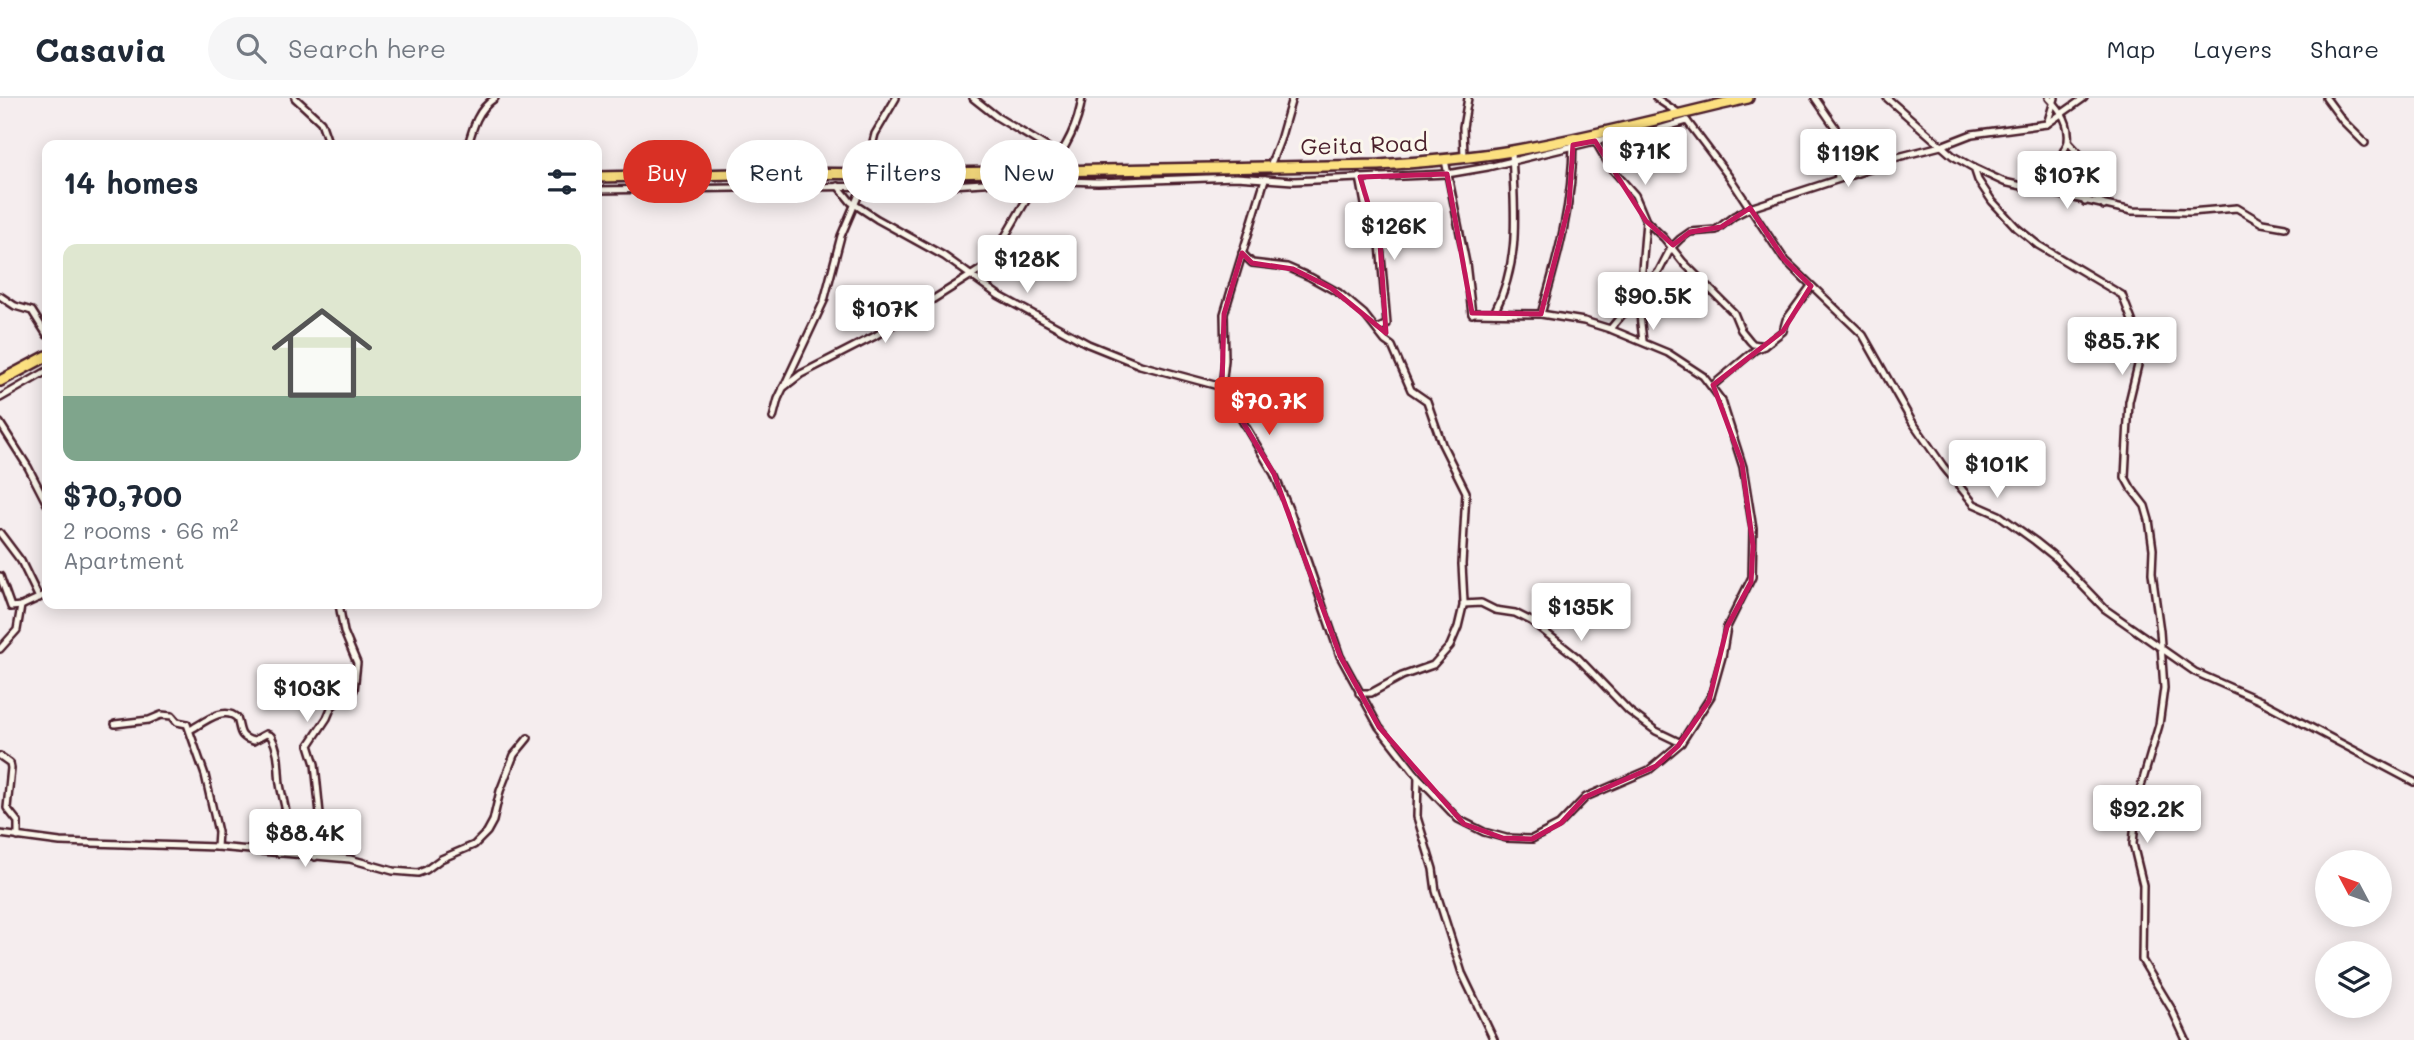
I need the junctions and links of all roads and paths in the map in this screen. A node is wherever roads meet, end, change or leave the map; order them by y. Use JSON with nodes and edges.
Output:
{"nodes":[{"id":1,"x":295,"y":98,"type":"edge"},
{"id":2,"x":495,"y":98,"type":"edge"},
{"id":3,"x":896,"y":98,"type":"edge"},
{"id":4,"x":973,"y":98,"type":"edge"},
{"id":5,"x":1082,"y":98,"type":"edge"},
{"id":6,"x":1292,"y":98,"type":"edge"},
{"id":7,"x":1468,"y":98,"type":"edge"},
{"id":8,"x":1657,"y":98,"type":"edge"},
{"id":9,"x":1748,"y":98,"type":"edge"},
{"id":10,"x":1815,"y":98,"type":"edge"},
{"id":11,"x":1887,"y":98,"type":"edge"},
{"id":12,"x":2084,"y":98,"type":"edge"},
{"id":13,"x":2326,"y":98,"type":"edge"},
{"id":14,"x":1672,"y":99,"type":"edge"},
{"id":15,"x":2053,"y":100,"type":"edge"},
{"id":16,"x":1668,"y":106,"type":"junction"},
{"id":17,"x":1680,"y":114,"type":"junction"},
{"id":18,"x":2062,"y":114,"type":"junction"},
{"id":19,"x":1688,"y":121,"type":"junction"},
{"id":20,"x":2048,"y":124,"type":"junction"},
{"id":21,"x":1593,"y":138,"type":"junction"},
{"id":22,"x":326,"y":140,"type":"edge"},
{"id":23,"x":470,"y":140,"type":"edge"},
{"id":24,"x":873,"y":140,"type":"edge"},
{"id":25,"x":1035,"y":140,"type":"edge"},
{"id":26,"x":1068,"y":140,"type":"edge"},
{"id":27,"x":1573,"y":142,"type":"junction"},
{"id":28,"x":2068,"y":142,"type":"junction"},
{"id":29,"x":2365,"y":143,"type":"dead end"},
{"id":30,"x":1941,"y":146,"type":"junction"},
{"id":31,"x":1512,"y":156,"type":"junction"},
{"id":32,"x":1464,"y":158,"type":"junction"},
{"id":33,"x":1445,"y":160,"type":"junction"},
{"id":34,"x":1270,"y":166,"type":"junction"},
{"id":35,"x":1974,"y":169,"type":"junction"},
{"id":36,"x":1079,"y":170,"type":"edge"},
{"id":37,"x":842,"y":173,"type":"edge"},
{"id":38,"x":1447,"y":174,"type":"junction"},
{"id":39,"x":602,"y":177,"type":"edge"},
{"id":40,"x":1360,"y":177,"type":"junction"},
{"id":41,"x":1838,"y":178,"type":"junction"},
{"id":42,"x":1265,"y":179,"type":"junction"},
{"id":43,"x":1079,"y":181,"type":"edge"},
{"id":44,"x":838,"y":186,"type":"junction"},
{"id":45,"x":842,"y":186,"type":"edge"},
{"id":46,"x":602,"y":190,"type":"edge"},
{"id":47,"x":2044,"y":191,"type":"junction"},
{"id":48,"x":2091,"y":191,"type":"junction"},
{"id":49,"x":2085,"y":202,"type":"junction"},
{"id":50,"x":1025,"y":203,"type":"edge"},
{"id":51,"x":855,"y":205,"type":"junction"},
{"id":52,"x":2104,"y":206,"type":"junction"},
{"id":53,"x":1750,"y":208,"type":"junction"},
{"id":54,"x":1646,"y":221,"type":"junction"},
{"id":55,"x":2285,"y":226,"type":"dead end"},
{"id":56,"x":1671,"y":248,"type":"junction"},
{"id":57,"x":1242,"y":253,"type":"junction"},
{"id":58,"x":971,"y":276,"type":"junction"},
{"id":59,"x":1811,"y":286,"type":"junction"},
{"id":60,"x":1641,"y":292,"type":"junction"},
{"id":61,"x":0,"y":296,"type":"edge"},
{"id":62,"x":1494,"y":313,"type":"junction"},
{"id":63,"x":1541,"y":314,"type":"junction"},
{"id":64,"x":42,"y":327,"type":"edge"},
{"id":65,"x":1377,"y":329,"type":"junction"},
{"id":66,"x":1610,"y":329,"type":"junction"},
{"id":67,"x":1643,"y":341,"type":"junction"},
{"id":68,"x":1763,"y":346,"type":"junction"},
{"id":69,"x":42,"y":359,"type":"edge"},
{"id":70,"x":42,"y":374,"type":"edge"},
{"id":71,"x":0,"y":381,"type":"edge"},
{"id":72,"x":1712,"y":386,"type":"junction"},
{"id":73,"x":1222,"y":387,"type":"junction"},
{"id":74,"x":783,"y":388,"type":"junction"},
{"id":75,"x":0,"y":398,"type":"edge"},
{"id":76,"x":773,"y":418,"type":"dead end"},
{"id":77,"x":0,"y":423,"type":"edge"},
{"id":78,"x":42,"y":495,"type":"edge"},
{"id":79,"x":0,"y":533,"type":"edge"},
{"id":80,"x":0,"y":576,"type":"edge"},
{"id":81,"x":42,"y":596,"type":"edge"},
{"id":82,"x":39,"y":598,"type":"junction"},
{"id":83,"x":1463,"y":604,"type":"junction"},
{"id":84,"x":21,"y":606,"type":"junction"},
{"id":85,"x":340,"y":609,"type":"edge"},
{"id":86,"x":2161,"y":648,"type":"junction"},
{"id":87,"x":0,"y":649,"type":"edge"},
{"id":88,"x":1359,"y":693,"type":"junction"},
{"id":89,"x":115,"y":724,"type":"dead end"},
{"id":90,"x":190,"y":730,"type":"junction"},
{"id":91,"x":528,"y":738,"type":"dead end"},
{"id":92,"x":1681,"y":743,"type":"junction"},
{"id":93,"x":0,"y":756,"type":"edge"},
{"id":94,"x":1418,"y":777,"type":"junction"},
{"id":95,"x":2414,"y":782,"type":"edge"},
{"id":96,"x":0,"y":834,"type":"edge"},
{"id":97,"x":18,"y":837,"type":"junction"},
{"id":98,"x":217,"y":847,"type":"junction"},
{"id":99,"x":279,"y":853,"type":"junction"},
{"id":100,"x":315,"y":857,"type":"junction"},
{"id":101,"x":1494,"y":1040,"type":"edge"},
{"id":102,"x":2186,"y":1040,"type":"edge"}],
"edges":[{"from":1,"to":22,"type":"street"},
{"from":2,"to":23,"type":"street"},
{"from":3,"to":24,"type":"street"},
{"from":4,"to":25,"type":"street"},
{"from":5,"to":26,"type":"street"},
{"from":6,"to":34,"type":"street"},
{"from":7,"to":32,"type":"street"},
{"from":8,"to":16,"type":"street"},
{"from":9,"to":17,"type":"highway","name":"Geita Road"},
{"from":10,"to":41,"type":"street"},
{"from":11,"to":30,"type":"street"},
{"from":12,"to":18,"type":"street"},
{"from":13,"to":29,"type":"street"},
{"from":14,"to":16,"type":"street"},
{"from":15,"to":18,"type":"street"},
{"from":15,"to":20,"type":"street"},
{"from":16,"to":17,"type":"street"},
{"from":17,"to":19,"type":"street"},
{"from":17,"to":21,"type":"highway","name":"Geita Road"},
{"from":18,"to":20,"type":"street"},
{"from":18,"to":28,"type":"street"},
{"from":19,"to":21,"type":"street"},
{"from":19,"to":53,"type":"street"},
{"from":20,"to":30,"type":"street"},
{"from":21,"to":27,"type":"highway","name":"Geita Road"},
{"from":21,"to":54,"type":"street"},
{"from":27,"to":31,"type":"highway","name":"Geita Road"},
{"from":27,"to":63,"type":"street"},
{"from":28,"to":47,"type":"street"},
{"from":28,"to":48,"type":"street"},
{"from":30,"to":35,"type":"street"},
{"from":30,"to":41,"type":"street"},
{"from":31,"to":32,"type":"highway","name":"Geita Road"},
{"from":31,"to":38,"type":"street"},
{"from":31,"to":62,"type":"street"},
{"from":32,"to":33,"type":"highway","name":"Geita Road"},
{"from":33,"to":34,"type":"highway","name":"Geita Road"},
{"from":33,"to":38,"type":"street"},
{"from":34,"to":36,"type":"highway","name":"Geita Road"},
{"from":35,"to":47,"type":"street"},
{"from":35,"to":86,"type":"street"},
{"from":37,"to":39,"type":"highway","name":"Geita Road"},
{"from":38,"to":40,"type":"street"},
{"from":38,"to":62,"type":"street"},
{"from":40,"to":42,"type":"street"},
{"from":40,"to":65,"type":"street"},
{"from":41,"to":53,"type":"street"},
{"from":42,"to":43,"type":"street"},
{"from":42,"to":57,"type":"street"},
{"from":44,"to":45,"type":"street"},
{"from":44,"to":46,"type":"street"},
{"from":44,"to":51,"type":"street"},
{"from":47,"to":49,"type":"street"},
{"from":48,"to":49,"type":"street"},
{"from":48,"to":52,"type":"street"},
{"from":49,"to":52,"type":"street"},
{"from":50,"to":58,"type":"street"},
{"from":51,"to":58,"type":"street"},
{"from":51,"to":74,"type":"street"},
{"from":52,"to":55,"type":"street"},
{"from":53,"to":56,"type":"street"},
{"from":53,"to":59,"type":"street"},
{"from":54,"to":56,"type":"street"},
{"from":54,"to":60,"type":"street"},
{"from":56,"to":60,"type":"street"},
{"from":56,"to":68,"type":"street"},
{"from":57,"to":65,"type":"street"},
{"from":57,"to":73,"type":"street"},
{"from":58,"to":73,"type":"street"},
{"from":58,"to":74,"type":"street"},
{"from":59,"to":68,"type":"street"},
{"from":59,"to":86,"type":"street"},
{"from":60,"to":66,"type":"street"},
{"from":60,"to":67,"type":"street"},
{"from":61,"to":64,"type":"street"},
{"from":62,"to":63,"type":"street"},
{"from":63,"to":66,"type":"street"},
{"from":65,"to":83,"type":"street"},
{"from":66,"to":67,"type":"street"},
{"from":67,"to":72,"type":"street"},
{"from":68,"to":72,"type":"street"},
{"from":69,"to":71,"type":"highway"},
{"from":70,"to":75,"type":"street"},
{"from":72,"to":92,"type":"street"},
{"from":73,"to":88,"type":"street"},
{"from":74,"to":76,"type":"street"},
{"from":77,"to":78,"type":"street"},
{"from":79,"to":82,"type":"street"},
{"from":80,"to":84,"type":"street"},
{"from":81,"to":82,"type":"street"},
{"from":82,"to":84,"type":"street"},
{"from":83,"to":88,"type":"street"},
{"from":83,"to":92,"type":"street"},
{"from":84,"to":87,"type":"street"},
{"from":85,"to":100,"type":"street"},
{"from":86,"to":95,"type":"street"},
{"from":86,"to":102,"type":"street"},
{"from":88,"to":94,"type":"street"},
{"from":89,"to":90,"type":"street"},
{"from":90,"to":98,"type":"street"},
{"from":90,"to":99,"type":"street"},
{"from":91,"to":100,"type":"street"},
{"from":92,"to":94,"type":"street"},
{"from":93,"to":97,"type":"street"},
{"from":94,"to":101,"type":"street"},
{"from":96,"to":97,"type":"street"},
{"from":97,"to":98,"type":"street"},
{"from":98,"to":99,"type":"street"},
{"from":99,"to":100,"type":"street"}]}
